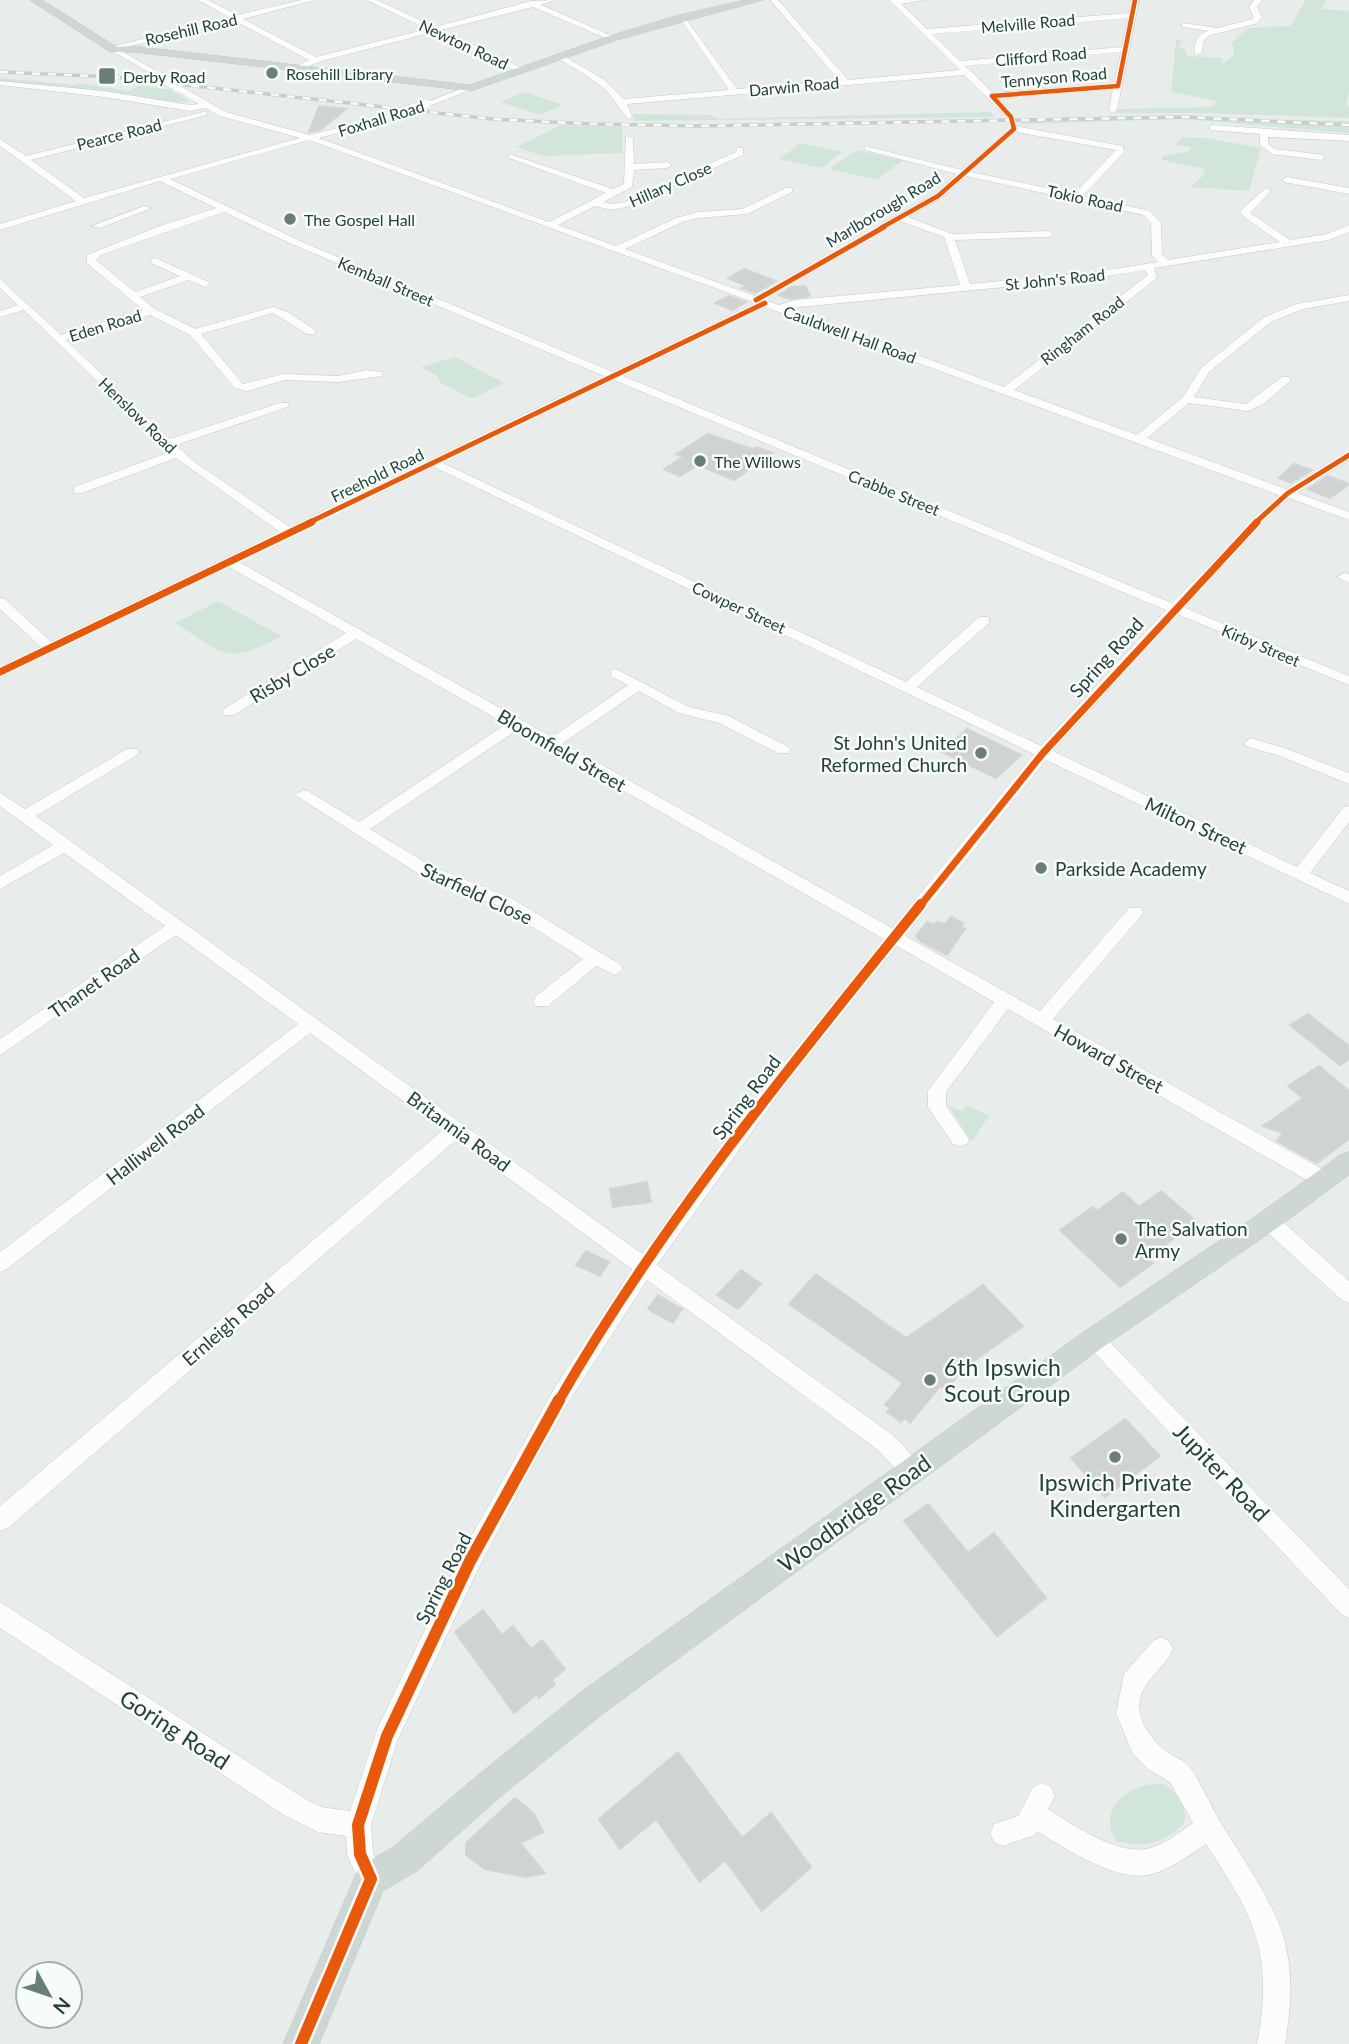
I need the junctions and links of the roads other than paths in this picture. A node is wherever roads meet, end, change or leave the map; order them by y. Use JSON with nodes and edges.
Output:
{"nodes":[{"id":1,"x":34,"y":0,"type":"edge"},
{"id":2,"x":202,"y":0,"type":"edge"},
{"id":3,"x":312,"y":0,"type":"edge"},
{"id":4,"x":371,"y":0,"type":"edge"},
{"id":5,"x":524,"y":0,"type":"edge"},
{"id":6,"x":551,"y":0,"type":"edge"},
{"id":7,"x":758,"y":0,"type":"edge"},
{"id":8,"x":774,"y":0,"type":"edge"},
{"id":9,"x":920,"y":0,"type":"edge"},
{"id":10,"x":1135,"y":0,"type":"edge"},
{"id":11,"x":1258,"y":0,"type":"edge"},
{"id":12,"x":894,"y":1,"type":"edge"},
{"id":13,"x":534,"y":4,"type":"junction"},
{"id":14,"x":1131,"y":15,"type":"junction"},
{"id":15,"x":683,"y":17,"type":"junction"},
{"id":16,"x":236,"y":18,"type":"junction"},
{"id":17,"x":1185,"y":25,"type":"dead end"},
{"id":18,"x":433,"y":30,"type":"junction"},
{"id":19,"x":1216,"y":30,"type":"junction"},
{"id":20,"x":925,"y":32,"type":"junction"},
{"id":21,"x":614,"y":38,"type":"junction"},
{"id":22,"x":113,"y":49,"type":"junction"},
{"id":23,"x":1126,"y":49,"type":"junction"},
{"id":24,"x":1198,"y":53,"type":"dead end"},
{"id":25,"x":559,"y":57,"type":"junction"},
{"id":26,"x":315,"y":60,"type":"junction"},
{"id":27,"x":957,"y":64,"type":"junction"},
{"id":28,"x":300,"y":68,"type":"junction"},
{"id":29,"x":519,"y":70,"type":"junction"},
{"id":30,"x":966,"y":72,"type":"junction"},
{"id":31,"x":845,"y":82,"type":"junction"},
{"id":32,"x":0,"y":83,"type":"edge"},
{"id":33,"x":1118,"y":86,"type":"junction"},
{"id":34,"x":471,"y":88,"type":"junction"},
{"id":35,"x":734,"y":91,"type":"junction"},
{"id":36,"x":992,"y":96,"type":"junction"},
{"id":37,"x":623,"y":102,"type":"junction"},
{"id":38,"x":210,"y":108,"type":"junction"},
{"id":39,"x":1005,"y":110,"type":"dead end"},
{"id":40,"x":1113,"y":110,"type":"dead end"},
{"id":41,"x":628,"y":116,"type":"dead end"},
{"id":42,"x":247,"y":121,"type":"junction"},
{"id":43,"x":1213,"y":128,"type":"dead end"},
{"id":44,"x":254,"y":133,"type":"dead end"},
{"id":45,"x":1276,"y":133,"type":"junction"},
{"id":46,"x":311,"y":138,"type":"junction"},
{"id":47,"x":629,"y":138,"type":"dead end"},
{"id":48,"x":1349,"y":138,"type":"edge"},
{"id":49,"x":265,"y":139,"type":"dead end"},
{"id":50,"x":0,"y":142,"type":"edge"},
{"id":51,"x":278,"y":146,"type":"junction"},
{"id":52,"x":868,"y":148,"type":"dead end"},
{"id":53,"x":740,"y":150,"type":"dead end"},
{"id":54,"x":512,"y":156,"type":"dead end"},
{"id":55,"x":1321,"y":157,"type":"dead end"},
{"id":56,"x":25,"y":159,"type":"junction"},
{"id":57,"x":671,"y":165,"type":"dead end"},
{"id":58,"x":630,"y":167,"type":"junction"},
{"id":59,"x":964,"y":173,"type":"junction"},
{"id":60,"x":161,"y":178,"type":"junction"},
{"id":61,"x":1287,"y":180,"type":"dead end"},
{"id":62,"x":789,"y":190,"type":"dead end"},
{"id":63,"x":1266,"y":191,"type":"dead end"},
{"id":64,"x":1349,"y":191,"type":"edge"},
{"id":65,"x":614,"y":193,"type":"junction"},
{"id":66,"x":1078,"y":196,"type":"junction"},
{"id":67,"x":82,"y":201,"type":"junction"},
{"id":68,"x":596,"y":203,"type":"junction"},
{"id":69,"x":147,"y":208,"type":"dead end"},
{"id":70,"x":223,"y":209,"type":"junction"},
{"id":71,"x":900,"y":218,"type":"junction"},
{"id":72,"x":145,"y":222,"type":"junction"},
{"id":73,"x":550,"y":225,"type":"junction"},
{"id":74,"x":97,"y":226,"type":"dead end"},
{"id":75,"x":0,"y":227,"type":"edge"},
{"id":76,"x":1349,"y":228,"type":"edge"},
{"id":77,"x":1048,"y":234,"type":"dead end"},
{"id":78,"x":949,"y":237,"type":"junction"},
{"id":79,"x":1329,"y":237,"type":"junction"},
{"id":80,"x":1349,"y":241,"type":"edge"},
{"id":81,"x":1289,"y":244,"type":"junction"},
{"id":82,"x":616,"y":249,"type":"junction"},
{"id":83,"x":155,"y":261,"type":"dead end"},
{"id":84,"x":1168,"y":265,"type":"junction"},
{"id":85,"x":1149,"y":268,"type":"junction"},
{"id":86,"x":191,"y":276,"type":"junction"},
{"id":87,"x":0,"y":282,"type":"edge"},
{"id":88,"x":205,"y":284,"type":"dead end"},
{"id":89,"x":967,"y":288,"type":"junction"},
{"id":90,"x":133,"y":296,"type":"junction"},
{"id":91,"x":1349,"y":298,"type":"edge"},
{"id":92,"x":761,"y":301,"type":"junction"},
{"id":93,"x":24,"y":307,"type":"junction"},
{"id":94,"x":779,"y":308,"type":"junction"},
{"id":95,"x":151,"y":311,"type":"junction"},
{"id":96,"x":0,"y":314,"type":"edge"},
{"id":97,"x":311,"y":332,"type":"dead end"},
{"id":98,"x":194,"y":333,"type":"junction"},
{"id":99,"x":58,"y":339,"type":"junction"},
{"id":100,"x":378,"y":374,"type":"dead end"},
{"id":101,"x":615,"y":377,"type":"junction"},
{"id":102,"x":1286,"y":379,"type":"dead end"},
{"id":103,"x":1006,"y":391,"type":"junction"},
{"id":104,"x":1187,"y":399,"type":"junction"},
{"id":105,"x":284,"y":405,"type":"dead end"},
{"id":106,"x":1139,"y":439,"type":"junction"},
{"id":107,"x":173,"y":449,"type":"junction"},
{"id":108,"x":1349,"y":455,"type":"edge"},
{"id":109,"x":434,"y":463,"type":"junction"},
{"id":110,"x":78,"y":490,"type":"dead end"},
{"id":111,"x":1288,"y":493,"type":"junction"},
{"id":112,"x":1349,"y":516,"type":"edge"},
{"id":113,"x":289,"y":532,"type":"junction"},
{"id":114,"x":229,"y":562,"type":"junction"},
{"id":115,"x":0,"y":602,"type":"edge"},
{"id":116,"x":1174,"y":608,"type":"junction"},
{"id":117,"x":985,"y":620,"type":"dead end"},
{"id":118,"x":355,"y":635,"type":"junction"},
{"id":119,"x":50,"y":648,"type":"junction"},
{"id":120,"x":0,"y":672,"type":"edge"},
{"id":121,"x":617,"y":673,"type":"dead end"},
{"id":122,"x":1349,"y":681,"type":"edge"},
{"id":123,"x":638,"y":685,"type":"junction"},
{"id":124,"x":909,"y":687,"type":"junction"},
{"id":125,"x":229,"y":712,"type":"dead end"},
{"id":126,"x":516,"y":724,"type":"junction"},
{"id":127,"x":1251,"y":743,"type":"dead end"},
{"id":128,"x":552,"y":744,"type":"junction"},
{"id":129,"x":783,"y":750,"type":"dead end"},
{"id":130,"x":132,"y":752,"type":"dead end"},
{"id":131,"x":1043,"y":753,"type":"junction"},
{"id":132,"x":1349,"y":779,"type":"edge"},
{"id":133,"x":303,"y":795,"type":"dead end"},
{"id":134,"x":0,"y":798,"type":"edge"},
{"id":135,"x":1349,"y":811,"type":"edge"},
{"id":136,"x":25,"y":816,"type":"junction"},
{"id":137,"x":359,"y":830,"type":"junction"},
{"id":138,"x":65,"y":845,"type":"junction"},
{"id":139,"x":1300,"y":874,"type":"junction"},
{"id":140,"x":0,"y":883,"type":"edge"},
{"id":141,"x":1349,"y":898,"type":"edge"},
{"id":142,"x":1135,"y":912,"type":"dead end"},
{"id":143,"x":177,"y":926,"type":"junction"},
{"id":144,"x":895,"y":937,"type":"junction"},
{"id":145,"x":595,"y":958,"type":"junction"},
{"id":146,"x":615,"y":969,"type":"dead end"},
{"id":147,"x":1005,"y":1000,"type":"junction"},
{"id":148,"x":542,"y":1001,"type":"dead end"},
{"id":149,"x":1042,"y":1020,"type":"junction"},
{"id":150,"x":310,"y":1024,"type":"junction"},
{"id":151,"x":4,"y":1039,"type":"edge"},
{"id":152,"x":457,"y":1129,"type":"junction"},
{"id":153,"x":960,"y":1139,"type":"dead end"},
{"id":154,"x":1349,"y":1162,"type":"edge"},
{"id":155,"x":1324,"y":1180,"type":"junction"},
{"id":156,"x":1268,"y":1221,"type":"junction"},
{"id":157,"x":0,"y":1263,"type":"edge"},
{"id":158,"x":644,"y":1267,"type":"junction"},
{"id":159,"x":1349,"y":1294,"type":"edge"},
{"id":160,"x":1094,"y":1339,"type":"junction"},
{"id":161,"x":912,"y":1471,"type":"junction"},
{"id":162,"x":0,"y":1520,"type":"edge"},
{"id":163,"x":1349,"y":1606,"type":"edge"},
{"id":164,"x":0,"y":1614,"type":"edge"},
{"id":165,"x":1161,"y":1649,"type":"dead end"},
{"id":166,"x":358,"y":1825,"type":"junction"},
{"id":167,"x":1209,"y":1826,"type":"junction"},
{"id":168,"x":1003,"y":1833,"type":"dead end"},
{"id":169,"x":371,"y":1879,"type":"junction"},
{"id":170,"x":301,"y":2044,"type":"edge"},
{"id":171,"x":1271,"y":2044,"type":"edge"}],
"edges":[{"from":1,"to":22,"type":"main road"},
{"from":2,"to":16,"type":"street"},
{"from":3,"to":16,"type":"street","name":"Rosehill Road"},
{"from":4,"to":18,"type":"street","name":"Newton Road"},
{"from":5,"to":13,"type":"street"},
{"from":6,"to":13,"type":"street"},
{"from":7,"to":15,"type":"main road","name":"Foxhall Road"},
{"from":8,"to":31,"type":"street"},
{"from":9,"to":12,"type":"street"},
{"from":10,"to":14,"type":"street"},
{"from":11,"to":19,"type":"street"},
{"from":12,"to":20,"type":"street"},
{"from":13,"to":18,"type":"street"},
{"from":13,"to":21,"type":"street"},
{"from":14,"to":20,"type":"street","name":"Melville Road"},
{"from":14,"to":23,"type":"street"},
{"from":15,"to":21,"type":"main road","name":"Foxhall Road"},
{"from":15,"to":35,"type":"street"},
{"from":16,"to":22,"type":"street","name":"Rosehill Road"},
{"from":16,"to":26,"type":"street"},
{"from":17,"to":19,"type":"street"},
{"from":18,"to":26,"type":"street"},
{"from":18,"to":29,"type":"street","name":"Newton Road"},
{"from":19,"to":24,"type":"street"},
{"from":20,"to":27,"type":"street"},
{"from":21,"to":25,"type":"main road","name":"Foxhall Road"},
{"from":22,"to":28,"type":"main road"},
{"from":22,"to":38,"type":"street","bridge":true},
{"from":23,"to":27,"type":"street","name":"Clifford Road"},
{"from":23,"to":33,"type":"street"},
{"from":25,"to":29,"type":"main road","name":"Foxhall Road"},
{"from":25,"to":37,"type":"street"},
{"from":26,"to":28,"type":"street"},
{"from":27,"to":30,"type":"street"},
{"from":28,"to":34,"type":"main road"},
{"from":29,"to":34,"type":"main road","name":"Foxhall Road"},
{"from":30,"to":31,"type":"street","name":"Darwin Road"},
{"from":30,"to":36,"type":"street"},
{"from":31,"to":35,"type":"street","name":"Darwin Road"},
{"from":32,"to":38,"type":"street"},
{"from":33,"to":36,"type":"street","name":"Tennyson Road"},
{"from":33,"to":40,"type":"street"},
{"from":34,"to":46,"type":"street","name":"Foxhall Road","bridge":true},
{"from":35,"to":37,"type":"street","name":"Darwin Road"},
{"from":36,"to":39,"type":"street"},
{"from":37,"to":41,"type":"street"},
{"from":38,"to":42,"type":"street"},
{"from":38,"to":56,"type":"street","name":"Pearce Road"},
{"from":42,"to":44,"type":"street"},
{"from":42,"to":46,"type":"street"},
{"from":43,"to":45,"type":"street"},
{"from":45,"to":48,"type":"street"},
{"from":45,"to":55,"type":"street"},
{"from":46,"to":51,"type":"street","name":"Foxhall Road"},
{"from":46,"to":73,"type":"street","name":"Cauldwell Hall Road"},
{"from":47,"to":58,"type":"street"},
{"from":49,"to":51,"type":"street"},
{"from":50,"to":56,"type":"street"},
{"from":51,"to":60,"type":"street","name":"Foxhall Road"},
{"from":52,"to":59,"type":"street","name":"Tokio Road"},
{"from":53,"to":68,"type":"street","name":"Hillary Close"},
{"from":54,"to":65,"type":"street"},
{"from":56,"to":67,"type":"street"},
{"from":57,"to":58,"type":"street"},
{"from":58,"to":65,"type":"street"},
{"from":59,"to":66,"type":"street","name":"Tokio Road"},
{"from":59,"to":66,"type":"street","name":"Marlborough Road"},
{"from":59,"to":71,"type":"street","name":"Marlborough Road"},
{"from":60,"to":67,"type":"street","name":"Foxhall Road"},
{"from":60,"to":70,"type":"street","name":"Kemball Street"},
{"from":61,"to":64,"type":"street"},
{"from":62,"to":82,"type":"street"},
{"from":63,"to":81,"type":"street"},
{"from":65,"to":68,"type":"street"},
{"from":66,"to":84,"type":"street","name":"Tokio Road"},
{"from":67,"to":75,"type":"street","name":"Foxhall Road"},
{"from":68,"to":73,"type":"street"},
{"from":69,"to":72,"type":"street"},
{"from":70,"to":72,"type":"street"},
{"from":70,"to":101,"type":"street","name":"Kemball Street"},
{"from":71,"to":78,"type":"street"},
{"from":71,"to":92,"type":"street","name":"Marlborough Road"},
{"from":72,"to":74,"type":"street"},
{"from":72,"to":90,"type":"street"},
{"from":73,"to":82,"type":"street","name":"Cauldwell Hall Road"},
{"from":76,"to":79,"type":"street","name":"St John's Road"},
{"from":77,"to":78,"type":"street"},
{"from":78,"to":89,"type":"street"},
{"from":79,"to":80,"type":"street","name":"St John's Road"},
{"from":79,"to":81,"type":"street","name":"St John's Road"},
{"from":81,"to":84,"type":"street","name":"St John's Road"},
{"from":82,"to":92,"type":"street","name":"Cauldwell Hall Road"},
{"from":83,"to":86,"type":"street"},
{"from":84,"to":85,"type":"street","name":"St John's Road"},
{"from":85,"to":89,"type":"street","name":"St John's Road"},
{"from":85,"to":103,"type":"street","name":"Ringham Road"},
{"from":86,"to":88,"type":"street"},
{"from":86,"to":90,"type":"street"},
{"from":87,"to":93,"type":"street","name":"Henslow Road"},
{"from":89,"to":94,"type":"street","name":"St John's Road"},
{"from":90,"to":95,"type":"street"},
{"from":91,"to":104,"type":"street"},
{"from":92,"to":94,"type":"street","name":"Cauldwell Hall Road"},
{"from":92,"to":101,"type":"street","name":"Freehold Road"},
{"from":93,"to":96,"type":"street"},
{"from":93,"to":99,"type":"street","name":"Henslow Road"},
{"from":94,"to":103,"type":"street","name":"Cauldwell Hall Road"},
{"from":95,"to":98,"type":"street"},
{"from":95,"to":99,"type":"street","name":"Eden Road"},
{"from":97,"to":98,"type":"street"},
{"from":98,"to":100,"type":"street"},
{"from":99,"to":107,"type":"street","name":"Henslow Road"},
{"from":101,"to":109,"type":"street","name":"Freehold Road"},
{"from":101,"to":116,"type":"street","name":"Crabbe Street"},
{"from":102,"to":104,"type":"street"},
{"from":103,"to":106,"type":"street","name":"Cauldwell Hall Road"},
{"from":104,"to":106,"type":"street"},
{"from":105,"to":107,"type":"street"},
{"from":106,"to":111,"type":"street","name":"Cauldwell Hall Road"},
{"from":107,"to":110,"type":"street"},
{"from":107,"to":113,"type":"street","name":"Henslow Road"},
{"from":108,"to":111,"type":"street","name":"Spring Road"},
{"from":109,"to":113,"type":"street","name":"Freehold Road"},
{"from":109,"to":124,"type":"street","name":"Cowper Street"},
{"from":111,"to":112,"type":"street","name":"Cauldwell Hall Road"},
{"from":111,"to":116,"type":"street","name":"Spring Road"},
{"from":113,"to":114,"type":"street","name":"Freehold Road"},
{"from":114,"to":118,"type":"street","name":"Bloomfield Street"},
{"from":114,"to":119,"type":"street","name":"Freehold Road"},
{"from":115,"to":119,"type":"street"},
{"from":116,"to":122,"type":"street","name":"Kirby Street"},
{"from":116,"to":131,"type":"street","name":"Spring Road"},
{"from":117,"to":124,"type":"street"},
{"from":118,"to":125,"type":"street","name":"Risby Close"},
{"from":118,"to":126,"type":"street","name":"Bloomfield Street"},
{"from":119,"to":120,"type":"street","name":"Freehold Road"},
{"from":121,"to":123,"type":"street"},
{"from":123,"to":128,"type":"street"},
{"from":123,"to":129,"type":"street"},
{"from":124,"to":131,"type":"street","name":"Cowper Street"},
{"from":126,"to":128,"type":"street","name":"Bloomfield Street"},
{"from":126,"to":137,"type":"street"},
{"from":127,"to":132,"type":"street"},
{"from":128,"to":144,"type":"street","name":"Bloomfield Street"},
{"from":130,"to":136,"type":"street"},
{"from":131,"to":139,"type":"street","name":"Milton Street"},
{"from":131,"to":144,"type":"street","name":"Spring Road"},
{"from":133,"to":137,"type":"street","name":"Starfield Close"},
{"from":134,"to":136,"type":"street","name":"Britannia Road"},
{"from":135,"to":139,"type":"street"},
{"from":136,"to":138,"type":"street","name":"Britannia Road"},
{"from":137,"to":145,"type":"street","name":"Starfield Close"},
{"from":138,"to":140,"type":"street"},
{"from":138,"to":143,"type":"street","name":"Britannia Road"},
{"from":139,"to":141,"type":"street","name":"Milton Street"},
{"from":142,"to":149,"type":"street"},
{"from":143,"to":150,"type":"street","name":"Britannia Road"},
{"from":143,"to":151,"type":"street","name":"Thanet Road"},
{"from":144,"to":147,"type":"street","name":"Howard Street"},
{"from":144,"to":158,"type":"street","name":"Spring Road"},
{"from":145,"to":146,"type":"street","name":"Starfield Close"},
{"from":145,"to":148,"type":"street"},
{"from":147,"to":149,"type":"street","name":"Howard Street"},
{"from":147,"to":153,"type":"street"},
{"from":149,"to":155,"type":"street","name":"Howard Street"},
{"from":150,"to":152,"type":"street","name":"Britannia Road"},
{"from":150,"to":157,"type":"street","name":"Halliwell Road"},
{"from":152,"to":158,"type":"street","name":"Britannia Road"},
{"from":152,"to":162,"type":"street","name":"Ernleigh Road"},
{"from":154,"to":155,"type":"main road","name":"Woodbridge Road"},
{"from":155,"to":156,"type":"main road","name":"Woodbridge Road"},
{"from":156,"to":159,"type":"street"},
{"from":156,"to":160,"type":"main road","name":"Woodbridge Road"},
{"from":158,"to":161,"type":"street","name":"Britannia Road"},
{"from":158,"to":166,"type":"street","name":"Spring Road"},
{"from":160,"to":161,"type":"main road","name":"Woodbridge Road"},
{"from":160,"to":163,"type":"street","name":"Jupiter Road"},
{"from":161,"to":169,"type":"main road","name":"Woodbridge Road"},
{"from":164,"to":166,"type":"street","name":"Goring Road"},
{"from":165,"to":167,"type":"street"},
{"from":166,"to":169,"type":"street","name":"Spring Road"},
{"from":167,"to":168,"type":"street"},
{"from":167,"to":171,"type":"street"},
{"from":169,"to":170,"type":"main road"}]}
